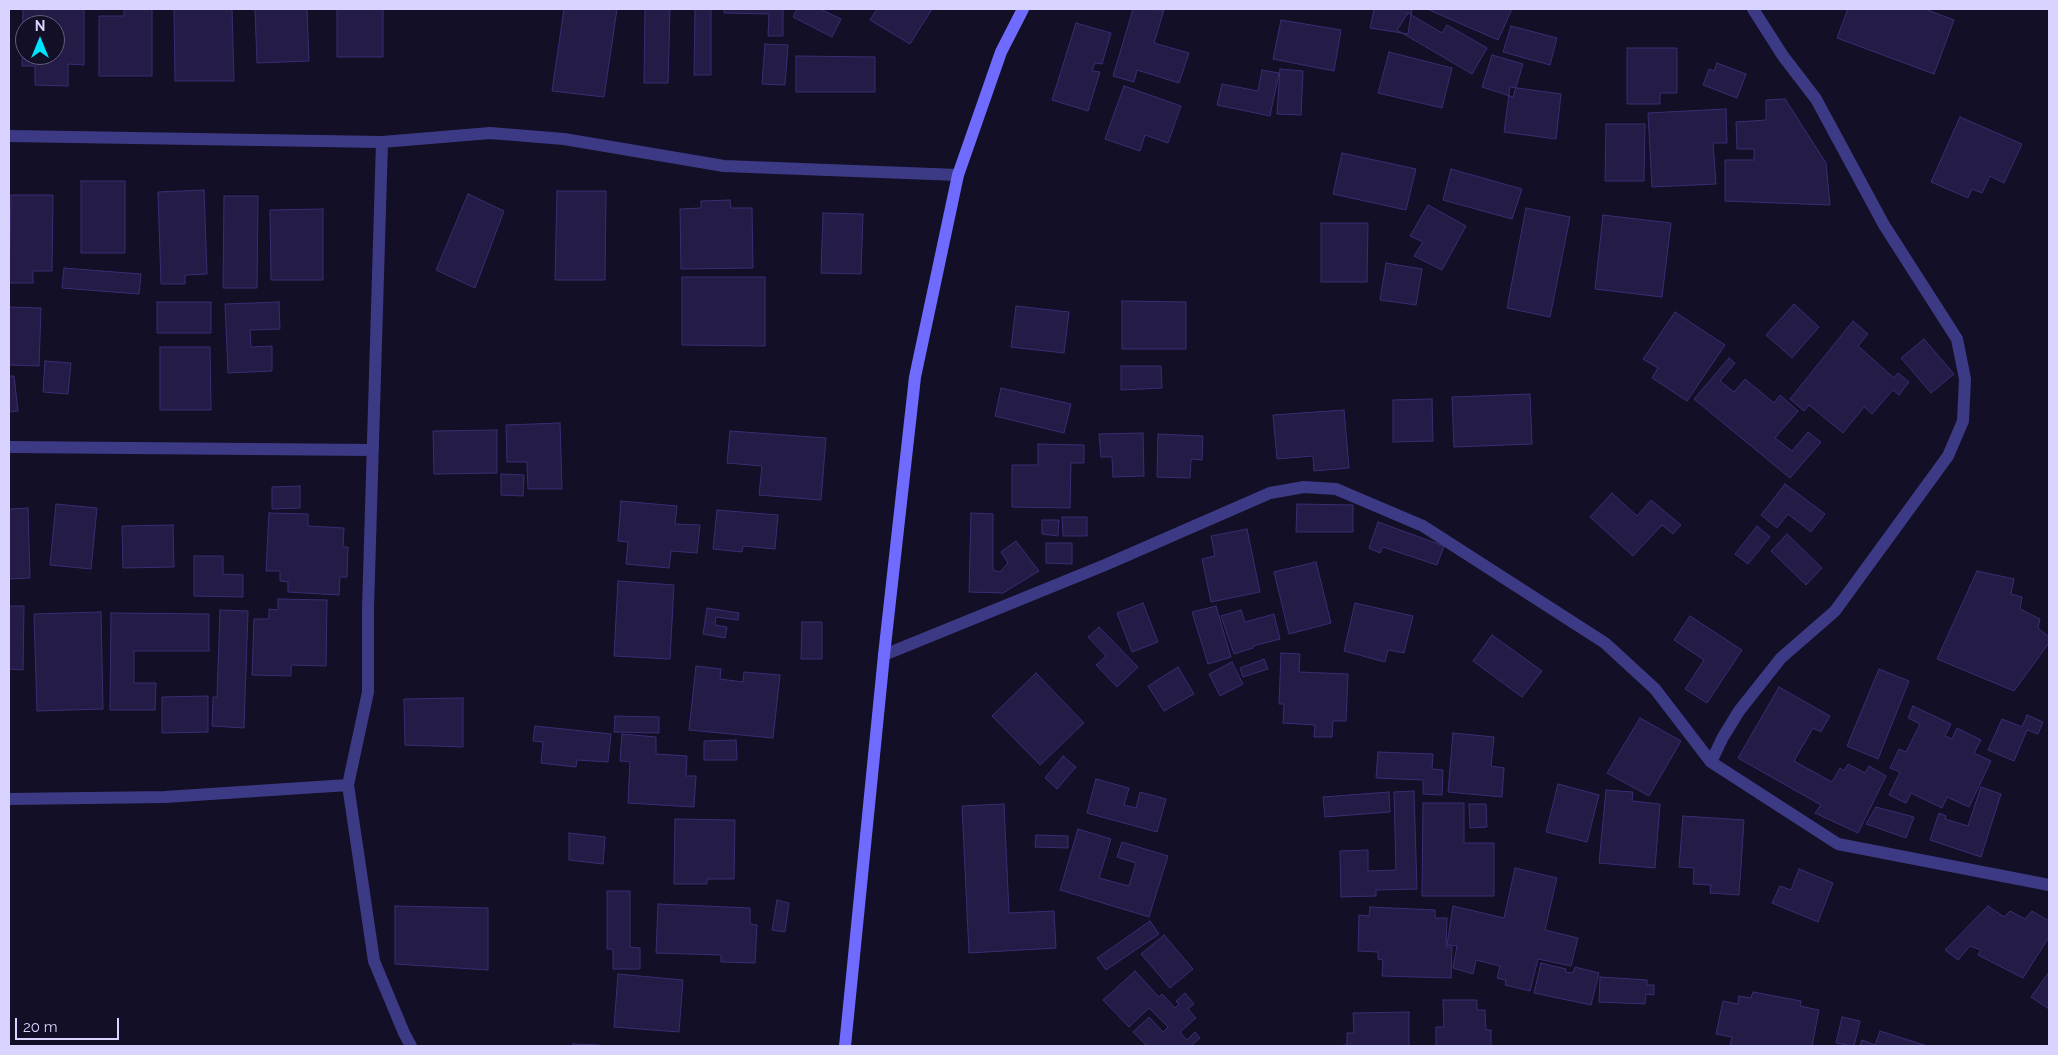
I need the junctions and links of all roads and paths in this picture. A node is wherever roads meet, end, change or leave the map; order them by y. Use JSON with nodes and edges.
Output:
{"nodes":[{"id":1,"x":1023,"y":9,"type":"edge"},
{"id":2,"x":1753,"y":9,"type":"edge"},
{"id":3,"x":9,"y":136,"type":"edge"},
{"id":4,"x":382,"y":142,"type":"junction"},
{"id":5,"x":958,"y":175,"type":"junction"},
{"id":6,"x":9,"y":447,"type":"edge"},
{"id":7,"x":373,"y":450,"type":"junction"},
{"id":8,"x":884,"y":655,"type":"junction"},
{"id":9,"x":1711,"y":762,"type":"junction"},
{"id":10,"x":348,"y":785,"type":"junction"},
{"id":11,"x":9,"y":799,"type":"edge"},
{"id":12,"x":2049,"y":885,"type":"edge"},
{"id":13,"x":411,"y":1046,"type":"edge"},
{"id":14,"x":845,"y":1046,"type":"edge"}],
"edges":[{"from":1,"to":5,"type":"main road"},
{"from":2,"to":9,"type":"street"},
{"from":3,"to":4,"type":"street"},
{"from":4,"to":5,"type":"street"},
{"from":4,"to":7,"type":"street"},
{"from":5,"to":8,"type":"main road"},
{"from":6,"to":7,"type":"street"},
{"from":7,"to":10,"type":"street"},
{"from":8,"to":9,"type":"street"},
{"from":8,"to":14,"type":"main road"},
{"from":9,"to":12,"type":"street"},
{"from":10,"to":11,"type":"street"},
{"from":10,"to":13,"type":"street"}]}
